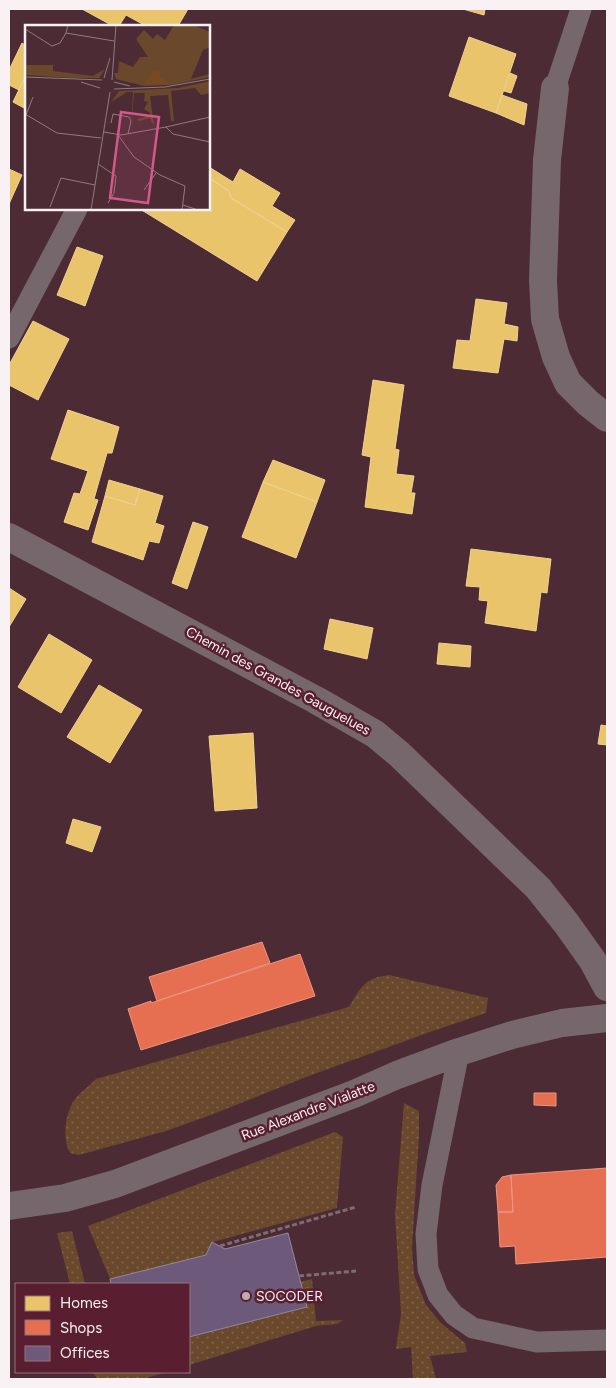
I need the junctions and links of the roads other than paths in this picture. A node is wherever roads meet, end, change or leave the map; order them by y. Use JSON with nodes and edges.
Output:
{"nodes":[{"id":1,"x":581,"y":9,"type":"edge"},
{"id":2,"x":555,"y":88,"type":"joint"},
{"id":3,"x":76,"y":210,"type":"edge"},
{"id":4,"x":9,"y":338,"type":"edge"},
{"id":5,"x":607,"y":418,"type":"edge"},
{"id":6,"x":9,"y":537,"type":"edge"},
{"id":7,"x":607,"y":987,"type":"edge"},
{"id":8,"x":607,"y":1018,"type":"edge"},
{"id":9,"x":459,"y":1052,"type":"junction"},
{"id":10,"x":9,"y":1206,"type":"edge"},
{"id":11,"x":607,"y":1340,"type":"edge"}],
"edges":[{"from":1,"to":2,"type":"lane"},
{"from":2,"to":5,"type":"street"},
{"from":3,"to":4,"type":"lane"},
{"from":6,"to":7,"type":"street","name":"Chemin des Grandes Gauguelues"},
{"from":8,"to":9,"type":"street","name":"Rue Alexandre Vialatte"},
{"from":9,"to":10,"type":"street","name":"Rue Alexandre Vialatte"},
{"from":9,"to":11,"type":"lane"}]}
